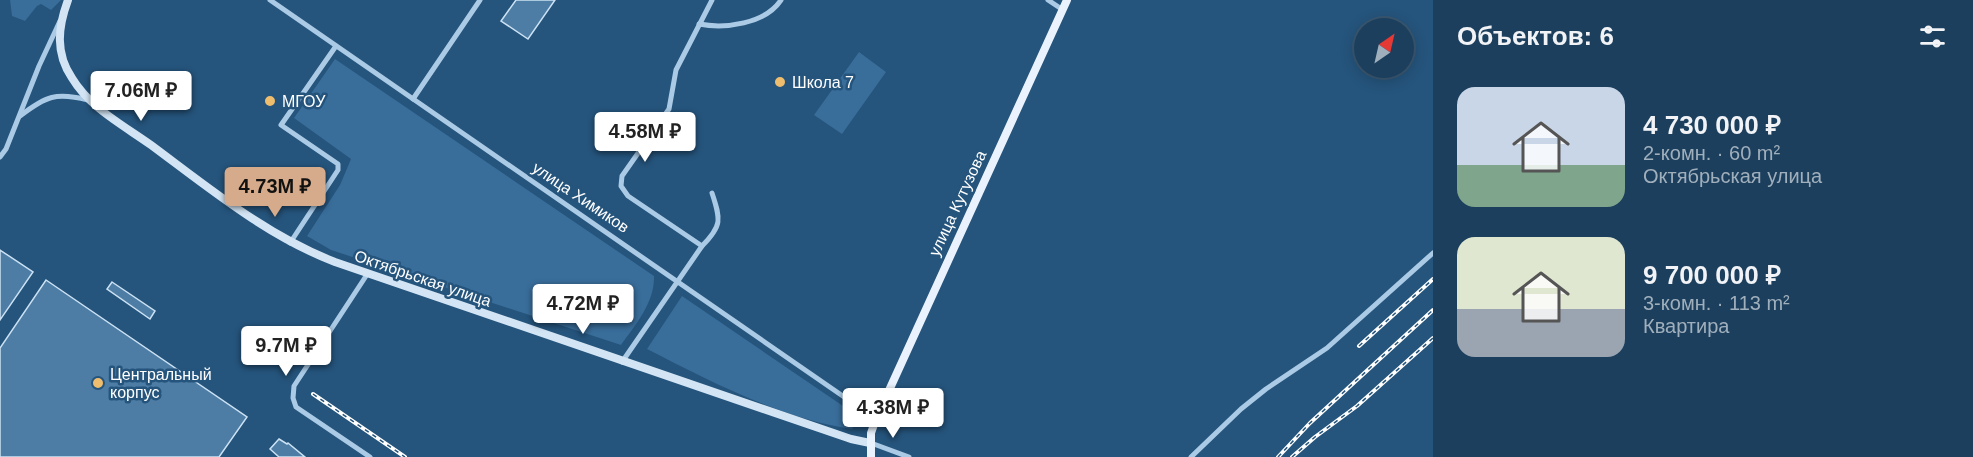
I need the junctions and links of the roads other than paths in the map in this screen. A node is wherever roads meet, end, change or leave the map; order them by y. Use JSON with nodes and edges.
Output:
{"nodes":[{"id":1,"x":68,"y":0,"type":"edge"},
{"id":2,"x":270,"y":0,"type":"edge"},
{"id":3,"x":480,"y":0,"type":"edge"},
{"id":4,"x":712,"y":0,"type":"edge"},
{"id":5,"x":781,"y":0,"type":"edge"},
{"id":6,"x":1048,"y":0,"type":"edge"},
{"id":7,"x":1067,"y":0,"type":"edge"},
{"id":8,"x":1062,"y":10,"type":"junction"},
{"id":9,"x":62,"y":17,"type":"junction"},
{"id":10,"x":699,"y":24,"type":"junction"},
{"id":11,"x":336,"y":46,"type":"junction"},
{"id":12,"x":413,"y":99,"type":"junction"},
{"id":13,"x":88,"y":100,"type":"junction"},
{"id":14,"x":19,"y":117,"type":"junction"},
{"id":15,"x":0,"y":157,"type":"edge"},
{"id":16,"x":712,"y":193,"type":"dead end"},
{"id":17,"x":290,"y":243,"type":"junction"},
{"id":18,"x":702,"y":246,"type":"junction"},
{"id":19,"x":1433,"y":253,"type":"edge"},
{"id":20,"x":368,"y":273,"type":"junction"},
{"id":21,"x":679,"y":281,"type":"junction"},
{"id":22,"x":622,"y":362,"type":"junction"},
{"id":23,"x":876,"y":419,"type":"junction"},
{"id":24,"x":870,"y":443,"type":"junction"},
{"id":25,"x":370,"y":457,"type":"edge"},
{"id":26,"x":871,"y":457,"type":"edge"},
{"id":27,"x":909,"y":457,"type":"edge"},
{"id":28,"x":1191,"y":457,"type":"edge"}],
"edges":[{"from":1,"to":9,"type":"main road","name":"Октябрьская улица"},
{"from":2,"to":11,"type":"street","name":"улица Химиков"},
{"from":3,"to":12,"type":"street"},
{"from":4,"to":10,"type":"street"},
{"from":5,"to":10,"type":"street"},
{"from":6,"to":8,"type":"street"},
{"from":7,"to":8,"type":"main road","name":"улица Кутузова"},
{"from":8,"to":23,"type":"main road","name":"улица Кутузова"},
{"from":9,"to":13,"type":"main road","name":"Октябрьская улица"},
{"from":9,"to":14,"type":"street","name":"Октябрьская улица"},
{"from":10,"to":18,"type":"street"},
{"from":11,"to":12,"type":"street","name":"улица Химиков"},
{"from":11,"to":17,"type":"street"},
{"from":12,"to":21,"type":"street","name":"улица Химиков"},
{"from":13,"to":14,"type":"street"},
{"from":13,"to":17,"type":"main road","name":"Октябрьская улица"},
{"from":14,"to":15,"type":"street","name":"Октябрьская улица"},
{"from":16,"to":18,"type":"street"},
{"from":17,"to":20,"type":"main road","name":"Октябрьская улица"},
{"from":18,"to":21,"type":"street"},
{"from":19,"to":28,"type":"street"},
{"from":20,"to":22,"type":"main road","name":"Октябрьская улица"},
{"from":20,"to":25,"type":"street"},
{"from":21,"to":22,"type":"street"},
{"from":21,"to":23,"type":"street","name":"улица Химиков"},
{"from":22,"to":24,"type":"main road","name":"Октябрьская улица"},
{"from":23,"to":24,"type":"main road","name":"улица Кутузова"},
{"from":24,"to":26,"type":"main road","name":"улица Кутузова"},
{"from":24,"to":27,"type":"street"}]}
